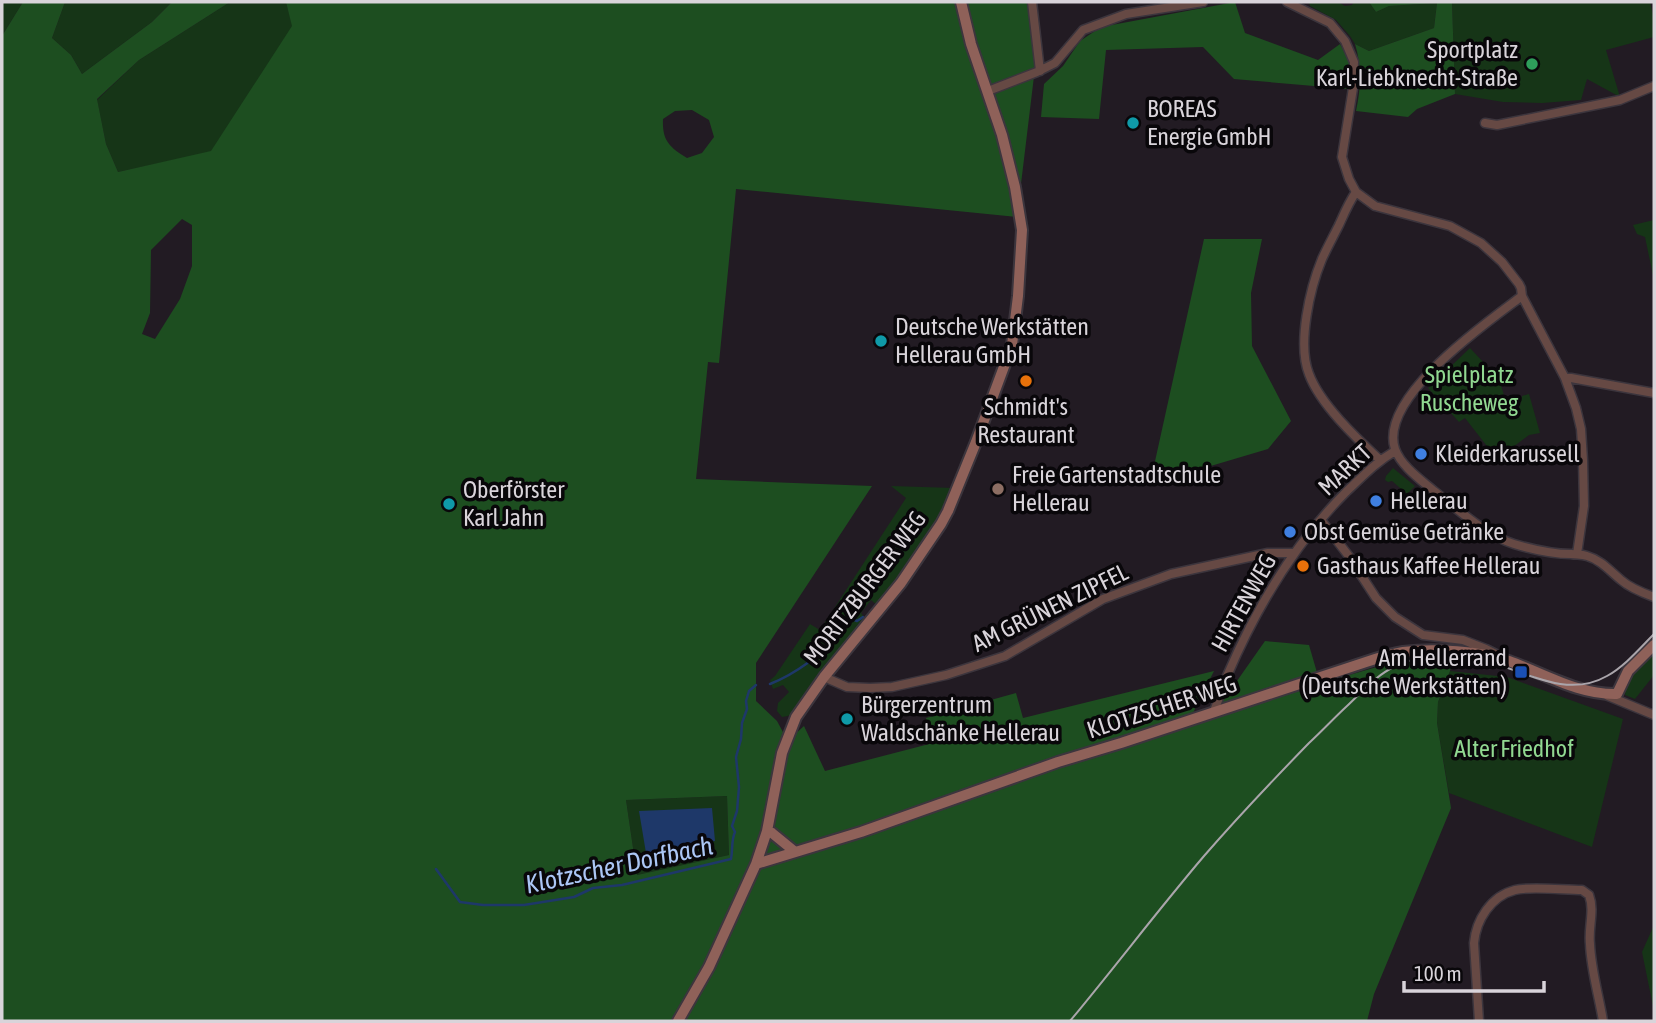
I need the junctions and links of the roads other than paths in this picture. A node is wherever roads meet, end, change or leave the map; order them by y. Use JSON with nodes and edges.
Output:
{"nodes":[{"id":1,"x":961,"y":2,"type":"edge"},
{"id":2,"x":1032,"y":2,"type":"edge"},
{"id":3,"x":1203,"y":2,"type":"edge"},
{"id":4,"x":1287,"y":2,"type":"edge"},
{"id":5,"x":1303,"y":6,"type":"edge"},
{"id":6,"x":1040,"y":71,"type":"junction"},
{"id":7,"x":1654,"y":86,"type":"edge"},
{"id":8,"x":988,"y":91,"type":"junction"},
{"id":9,"x":1485,"y":123,"type":"dead end"},
{"id":10,"x":1356,"y":192,"type":"junction"},
{"id":11,"x":1522,"y":292,"type":"junction"},
{"id":12,"x":1565,"y":378,"type":"junction"},
{"id":13,"x":1654,"y":393,"type":"edge"},
{"id":14,"x":1395,"y":451,"type":"junction"},
{"id":15,"x":1380,"y":460,"type":"junction"},
{"id":16,"x":1321,"y":520,"type":"junction"},
{"id":17,"x":1294,"y":553,"type":"junction"},
{"id":18,"x":1577,"y":554,"type":"junction"},
{"id":19,"x":1654,"y":597,"type":"edge"},
{"id":20,"x":1654,"y":645,"type":"edge"},
{"id":21,"x":1508,"y":661,"type":"junction"},
{"id":22,"x":824,"y":677,"type":"junction"},
{"id":23,"x":1601,"y":694,"type":"junction"},
{"id":24,"x":1214,"y":711,"type":"junction"},
{"id":25,"x":1654,"y":715,"type":"edge"},
{"id":26,"x":767,"y":831,"type":"junction"},
{"id":27,"x":794,"y":851,"type":"junction"},
{"id":28,"x":756,"y":864,"type":"junction"},
{"id":29,"x":678,"y":1021,"type":"edge"},
{"id":30,"x":1479,"y":1021,"type":"edge"},
{"id":31,"x":1603,"y":1021,"type":"edge"}],
"edges":[{"from":1,"to":8,"type":"street","name":"MORITZBURGER WEG"},
{"from":2,"to":6,"type":"street"},
{"from":3,"to":6,"type":"street"},
{"from":4,"to":5,"type":"street"},
{"from":5,"to":10,"type":"street"},
{"from":6,"to":8,"type":"street"},
{"from":7,"to":9,"type":"street"},
{"from":8,"to":22,"type":"street","name":"MORITZBURGER WEG"},
{"from":10,"to":11,"type":"street"},
{"from":10,"to":15,"type":"street"},
{"from":11,"to":12,"type":"street"},
{"from":11,"to":14,"type":"street"},
{"from":12,"to":13,"type":"street"},
{"from":12,"to":18,"type":"street"},
{"from":14,"to":15,"type":"street","name":"MARKT"},
{"from":14,"to":18,"type":"street","name":"MARKT"},
{"from":15,"to":16,"type":"street","name":"MARKT"},
{"from":16,"to":17,"type":"street","name":"MARKT"},
{"from":16,"to":21,"type":"street"},
{"from":17,"to":22,"type":"street","name":"AM GRÜNEN ZIPFEL"},
{"from":17,"to":24,"type":"street","name":"HIRTENWEG"},
{"from":18,"to":19,"type":"street","name":"MARKT"},
{"from":20,"to":23,"type":"street"},
{"from":21,"to":23,"type":"street","name":"KLOTZSCHER WEG"},
{"from":21,"to":24,"type":"street","name":"KLOTZSCHER WEG"},
{"from":22,"to":26,"type":"street","name":"MORITZBURGER WEG"},
{"from":23,"to":25,"type":"street"},
{"from":24,"to":27,"type":"street","name":"KLOTZSCHER WEG"},
{"from":26,"to":27,"type":"street"},
{"from":26,"to":28,"type":"street","name":"MORITZBURGER WEG"},
{"from":27,"to":28,"type":"street","name":"KLOTZSCHER WEG"},
{"from":28,"to":29,"type":"street","name":"MORITZBURGER WEG"},
{"from":30,"to":31,"type":"street"}]}
